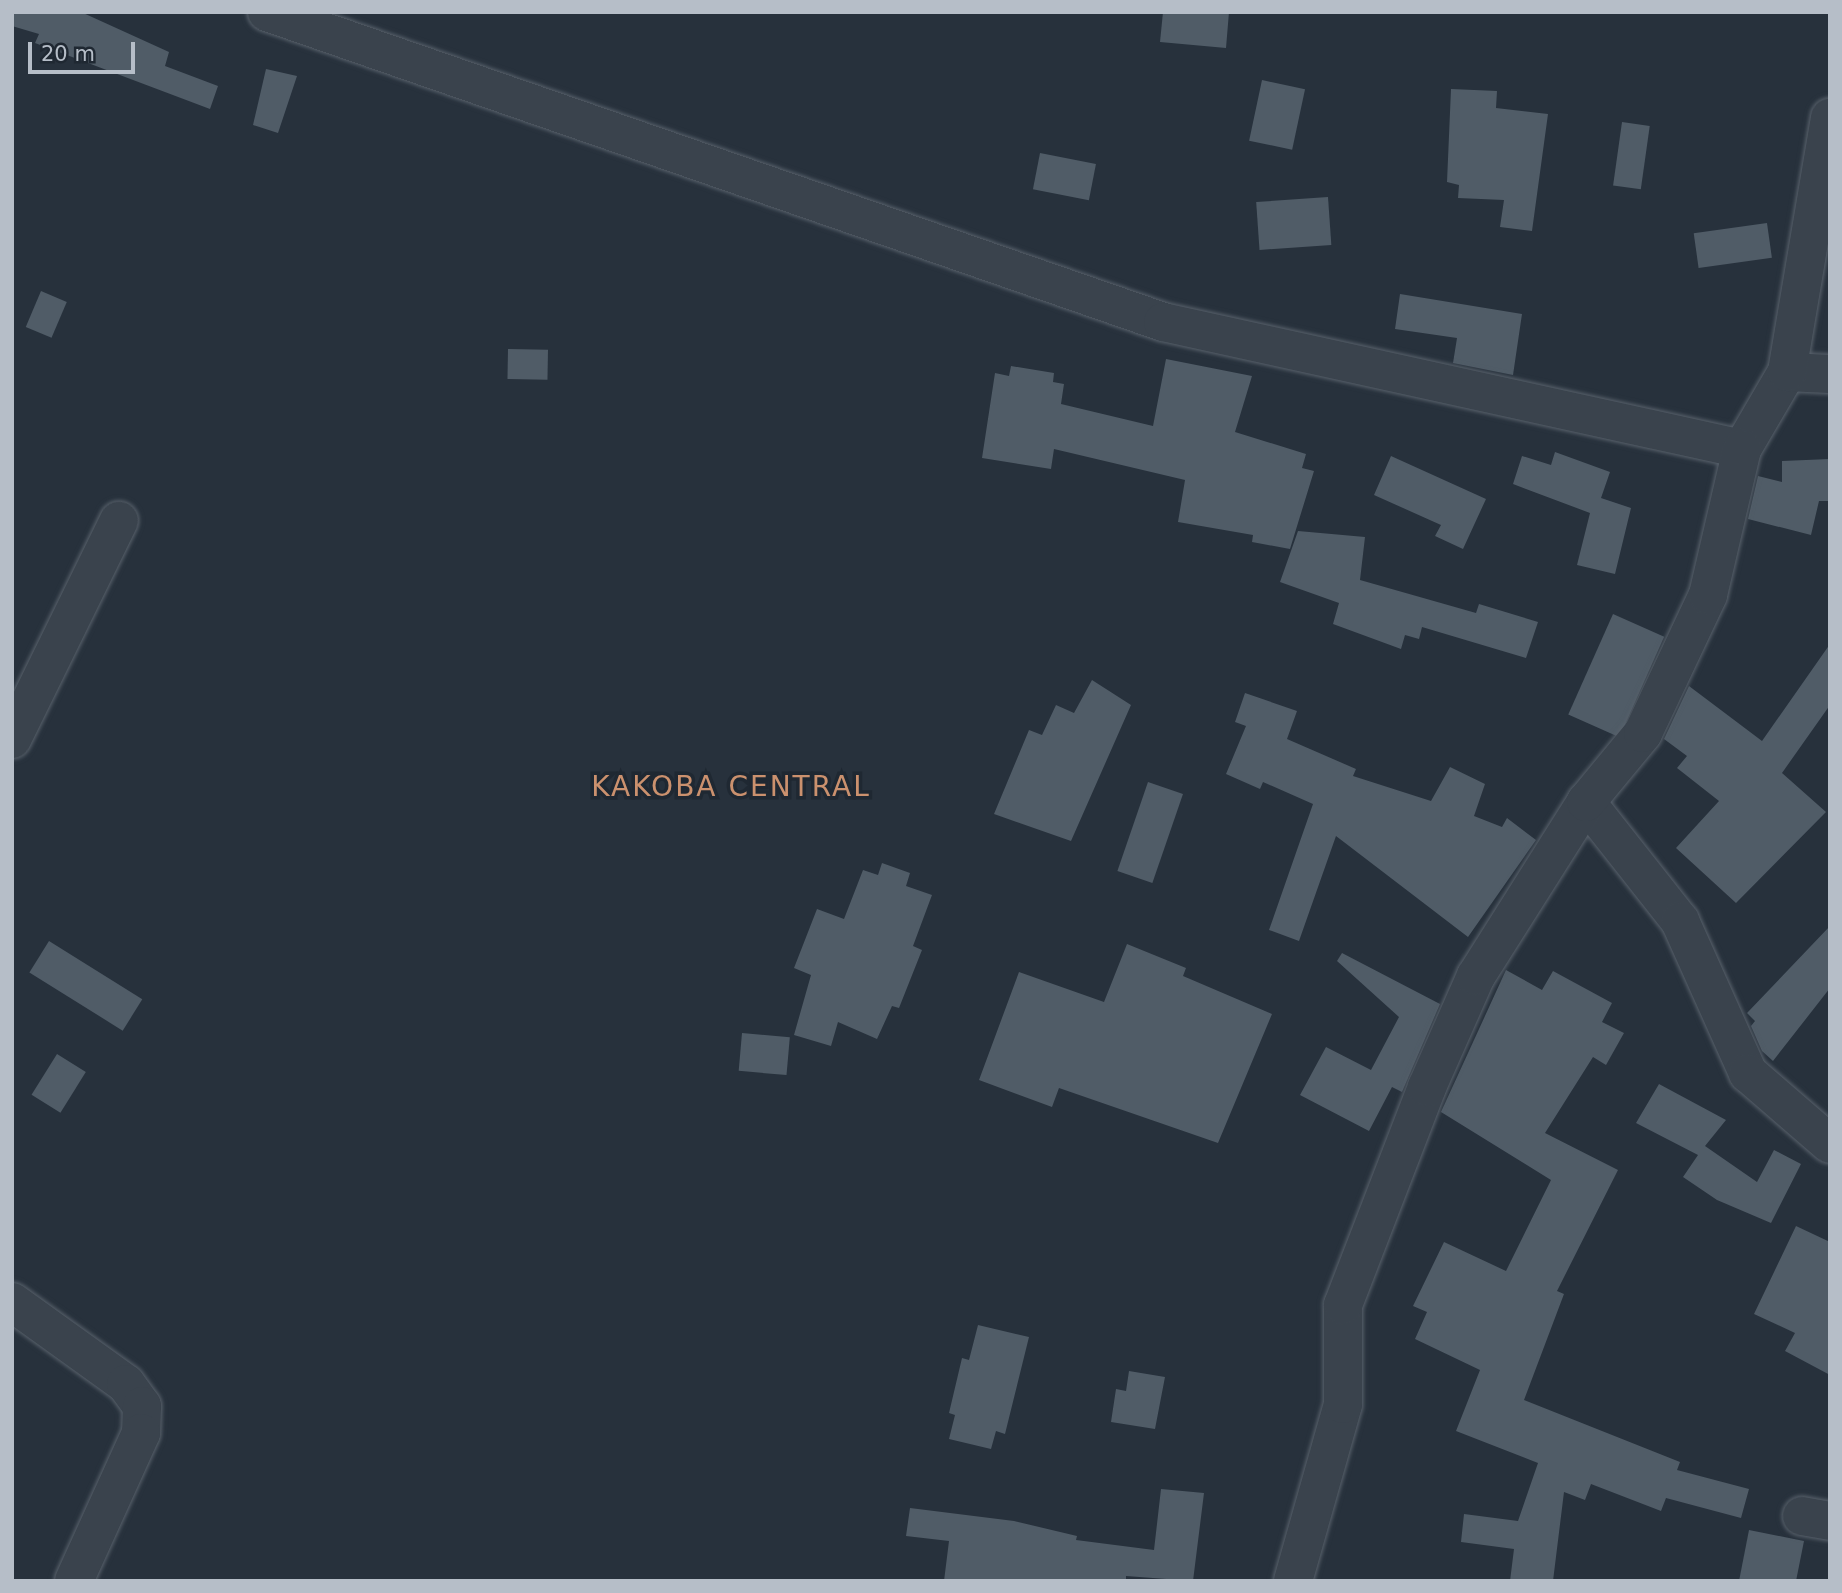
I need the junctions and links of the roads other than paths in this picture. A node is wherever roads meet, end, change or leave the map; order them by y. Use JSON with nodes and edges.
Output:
{"nodes":[{"id":1,"x":267,"y":12,"type":"edge"},
{"id":2,"x":1830,"y":118,"type":"edge"},
{"id":3,"x":1787,"y":372,"type":"junction"},
{"id":4,"x":1830,"y":374,"type":"edge"},
{"id":5,"x":1742,"y":449,"type":"junction"},
{"id":6,"x":118,"y":522,"type":"dead end"},
{"id":7,"x":12,"y":739,"type":"edge"},
{"id":8,"x":1586,"y":802,"type":"junction"},
{"id":9,"x":1830,"y":1144,"type":"edge"},
{"id":10,"x":12,"y":1302,"type":"edge"},
{"id":11,"x":74,"y":1581,"type":"edge"},
{"id":12,"x":1293,"y":1581,"type":"edge"}],
"edges":[{"from":1,"to":5,"type":"street"},
{"from":2,"to":3,"type":"street"},
{"from":3,"to":4,"type":"street"},
{"from":3,"to":5,"type":"street"},
{"from":5,"to":8,"type":"street"},
{"from":6,"to":7,"type":"street"},
{"from":8,"to":9,"type":"street"},
{"from":8,"to":12,"type":"street"},
{"from":10,"to":11,"type":"street"}]}
